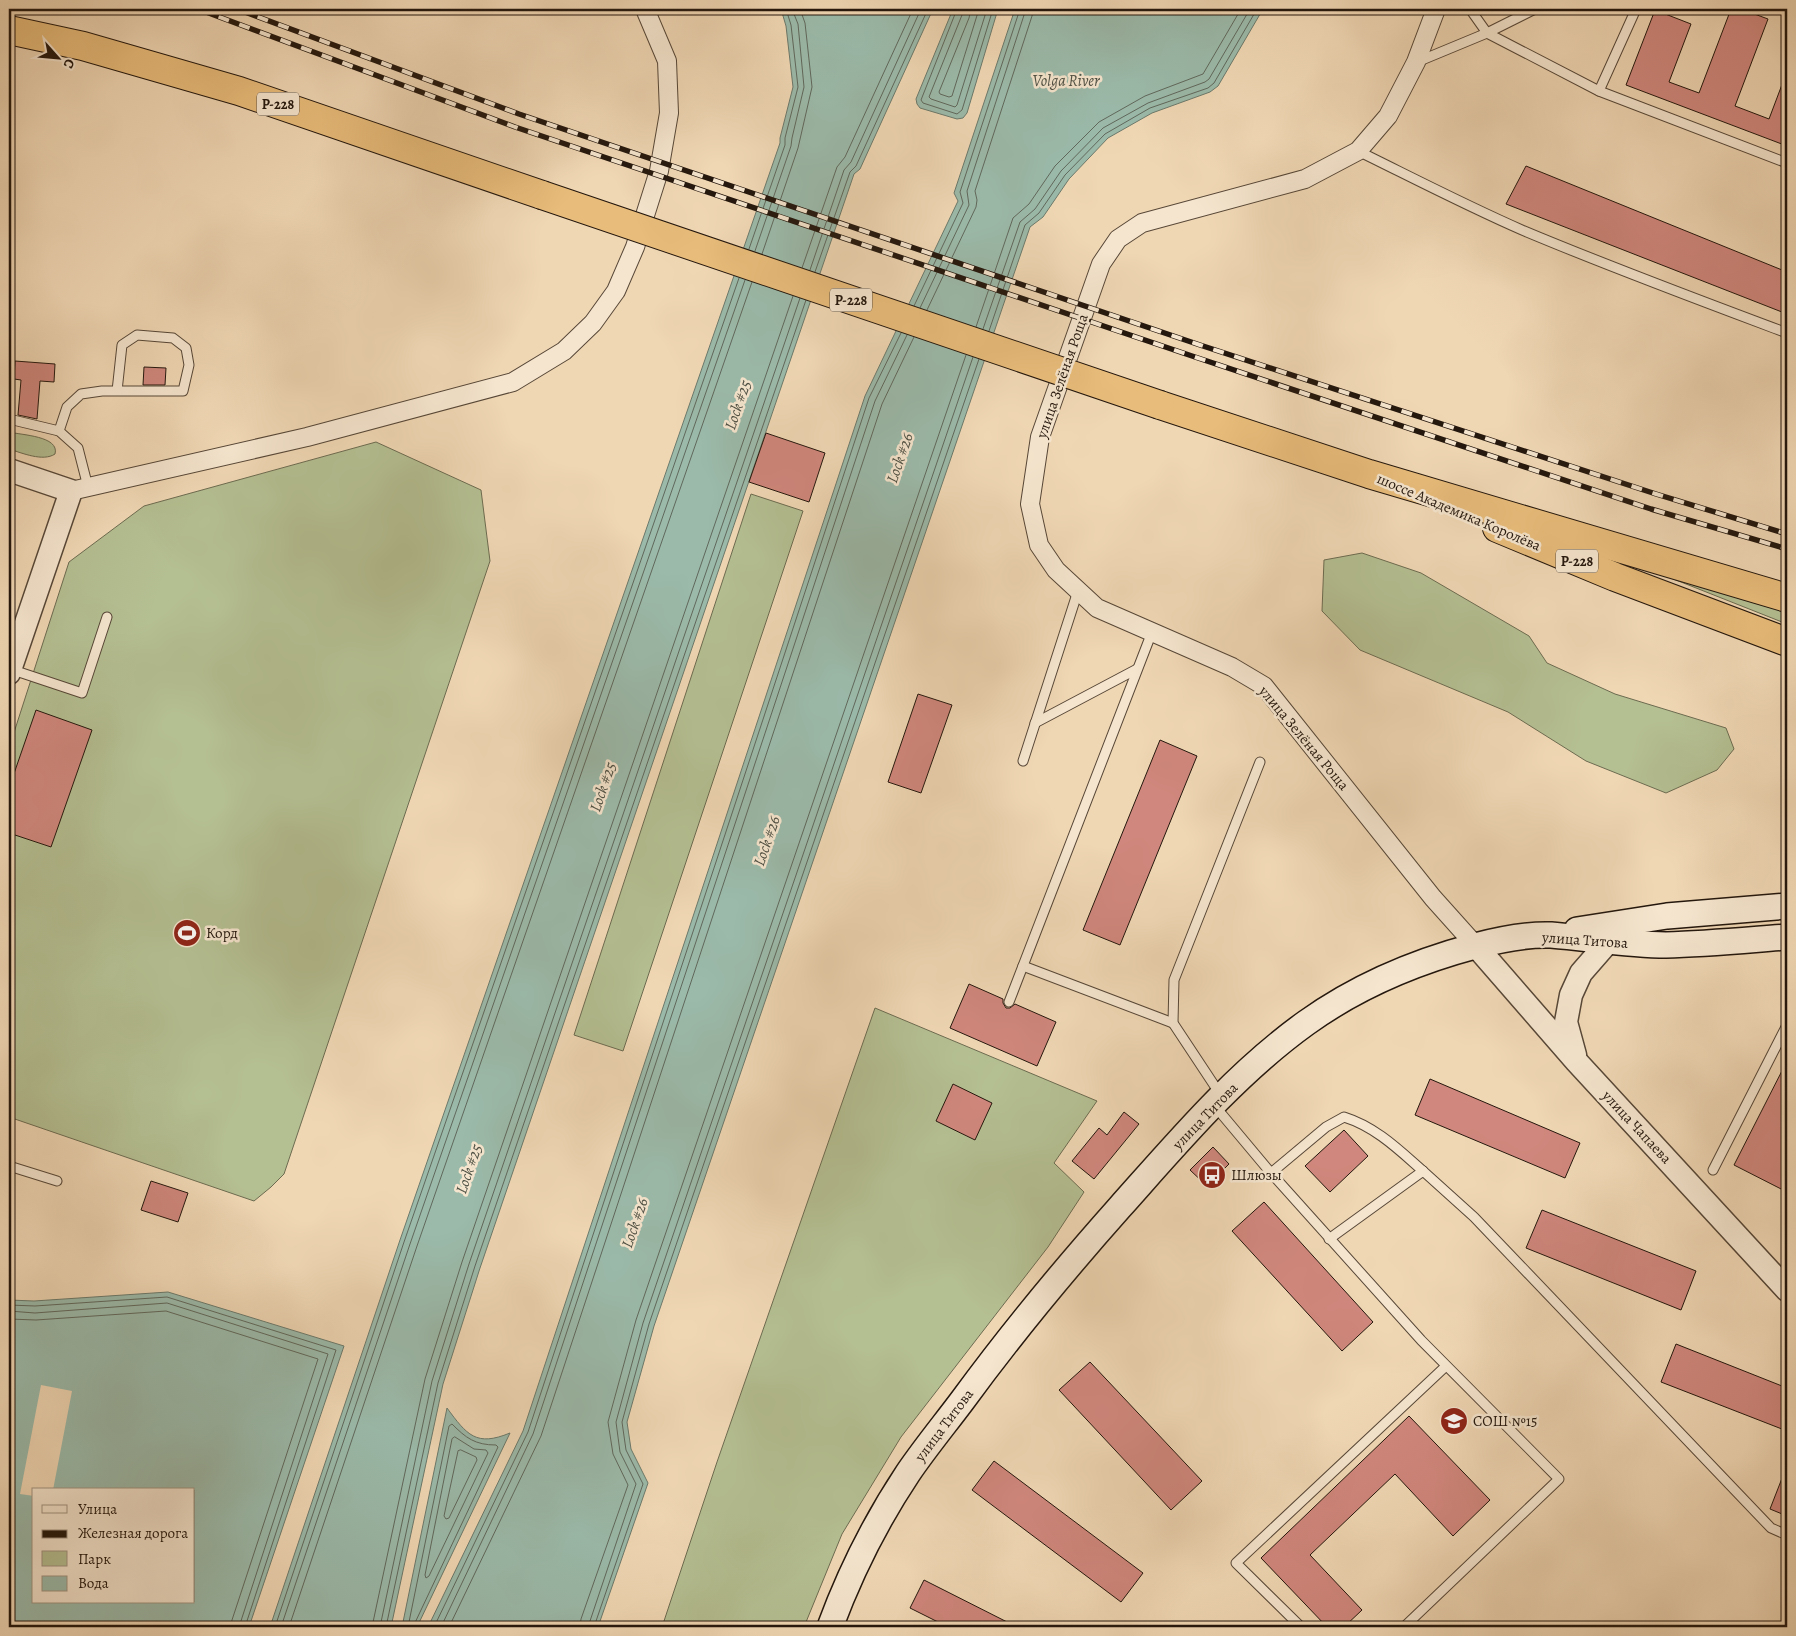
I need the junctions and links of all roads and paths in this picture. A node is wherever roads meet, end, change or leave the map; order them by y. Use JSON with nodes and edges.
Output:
{"nodes":[{"id":1,"x":645,"y":9,"type":"edge"},
{"id":2,"x":1436,"y":9,"type":"edge"},
{"id":3,"x":1470,"y":9,"type":"edge"},
{"id":4,"x":1535,"y":9,"type":"edge"},
{"id":5,"x":1636,"y":9,"type":"edge"},
{"id":6,"x":9,"y":30,"type":"edge"},
{"id":7,"x":1488,"y":33,"type":"junction"},
{"id":8,"x":1416,"y":62,"type":"junction"},
{"id":9,"x":1599,"y":91,"type":"junction"},
{"id":10,"x":1358,"y":152,"type":"junction"},
{"id":11,"x":1787,"y":163,"type":"edge"},
{"id":12,"x":1787,"y":333,"type":"edge"},
{"id":13,"x":117,"y":390,"type":"junction"},
{"id":14,"x":9,"y":419,"type":"edge"},
{"id":15,"x":59,"y":431,"type":"junction"},
{"id":16,"x":9,"y":470,"type":"edge"},
{"id":17,"x":1369,"y":474,"type":"junction"},
{"id":18,"x":79,"y":489,"type":"junction"},
{"id":19,"x":1078,"y":591,"type":"junction"},
{"id":20,"x":1787,"y":598,"type":"edge"},
{"id":21,"x":107,"y":618,"type":"dead end"},
{"id":22,"x":1152,"y":632,"type":"junction"},
{"id":23,"x":1787,"y":642,"type":"edge"},
{"id":24,"x":1138,"y":669,"type":"junction"},
{"id":25,"x":9,"y":671,"type":"edge"},
{"id":26,"x":1035,"y":722,"type":"junction"},
{"id":27,"x":1023,"y":760,"type":"dead end"},
{"id":28,"x":1260,"y":762,"type":"dead end"},
{"id":29,"x":1787,"y":906,"type":"edge"},
{"id":30,"x":1548,"y":935,"type":"junction"},
{"id":31,"x":1787,"y":937,"type":"edge"},
{"id":32,"x":1608,"y":942,"type":"junction"},
{"id":33,"x":1476,"y":946,"type":"junction"},
{"id":34,"x":1023,"y":966,"type":"junction"},
{"id":35,"x":1009,"y":1002,"type":"dead end"},
{"id":36,"x":1172,"y":1023,"type":"junction"},
{"id":37,"x":1787,"y":1025,"type":"edge"},
{"id":38,"x":1576,"y":1061,"type":"junction"},
{"id":39,"x":1218,"y":1100,"type":"junction"},
{"id":40,"x":9,"y":1166,"type":"edge"},
{"id":41,"x":1714,"y":1170,"type":"dead end"},
{"id":42,"x":1423,"y":1172,"type":"junction"},
{"id":43,"x":1271,"y":1173,"type":"junction"},
{"id":44,"x":57,"y":1181,"type":"dead end"},
{"id":45,"x":1329,"y":1239,"type":"junction"},
{"id":46,"x":1787,"y":1290,"type":"edge"},
{"id":47,"x":1446,"y":1366,"type":"junction"},
{"id":48,"x":1787,"y":1535,"type":"edge"},
{"id":49,"x":830,"y":1627,"type":"edge"},
{"id":50,"x":1301,"y":1627,"type":"edge"},
{"id":51,"x":1404,"y":1627,"type":"edge"}],
"edges":[{"from":1,"to":18,"type":"street"},
{"from":2,"to":8,"type":"street","name":"улица Зелёная Роща"},
{"from":3,"to":7,"type":"lane"},
{"from":4,"to":7,"type":"lane"},
{"from":5,"to":9,"type":"lane"},
{"from":6,"to":17,"type":"highway","number":"Р-228","bridge":true},
{"from":7,"to":8,"type":"lane"},
{"from":7,"to":9,"type":"lane"},
{"from":8,"to":10,"type":"street","name":"улица Зелёная Роща"},
{"from":9,"to":11,"type":"lane"},
{"from":10,"to":12,"type":"lane"},
{"from":10,"to":19,"type":"street","name":"улица Зелёная Роща"},
{"from":13,"to":13,"type":"lane"},
{"from":13,"to":15,"type":"lane"},
{"from":14,"to":15,"type":"lane"},
{"from":15,"to":18,"type":"lane"},
{"from":16,"to":18,"type":"street"},
{"from":17,"to":20,"type":"highway","name":"шоссе Академика Королёва","number":"Р-228"},
{"from":17,"to":23,"type":"highway","name":"шоссе Академика Королёва","number":"Р-228"},
{"from":18,"to":25,"type":"street"},
{"from":19,"to":22,"type":"street","name":"улица Зелёная Роща"},
{"from":19,"to":26,"type":"lane"},
{"from":21,"to":25,"type":"lane"},
{"from":22,"to":24,"type":"lane"},
{"from":22,"to":33,"type":"street","name":"улица Зелёная Роща"},
{"from":24,"to":26,"type":"lane"},
{"from":24,"to":34,"type":"lane"},
{"from":26,"to":27,"type":"lane"},
{"from":28,"to":36,"type":"lane"},
{"from":29,"to":30,"type":"main road"},
{"from":30,"to":32,"type":"main road","name":"улица Титова"},
{"from":30,"to":33,"type":"main road","name":"улица Титова"},
{"from":31,"to":32,"type":"main road","name":"улица Титова"},
{"from":32,"to":38,"type":"street","name":"улица Чапаева"},
{"from":33,"to":38,"type":"street"},
{"from":33,"to":39,"type":"main road","name":"улица Титова"},
{"from":34,"to":35,"type":"lane"},
{"from":34,"to":36,"type":"lane"},
{"from":36,"to":39,"type":"lane"},
{"from":37,"to":41,"type":"lane"},
{"from":38,"to":46,"type":"street","name":"улица Чапаева"},
{"from":39,"to":43,"type":"lane"},
{"from":39,"to":49,"type":"main road","name":"улица Титова"},
{"from":40,"to":44,"type":"lane"},
{"from":42,"to":43,"type":"lane"},
{"from":42,"to":45,"type":"lane"},
{"from":42,"to":48,"type":"lane"},
{"from":43,"to":45,"type":"lane"},
{"from":45,"to":47,"type":"lane"},
{"from":47,"to":50,"type":"lane"},
{"from":47,"to":51,"type":"lane"}]}
